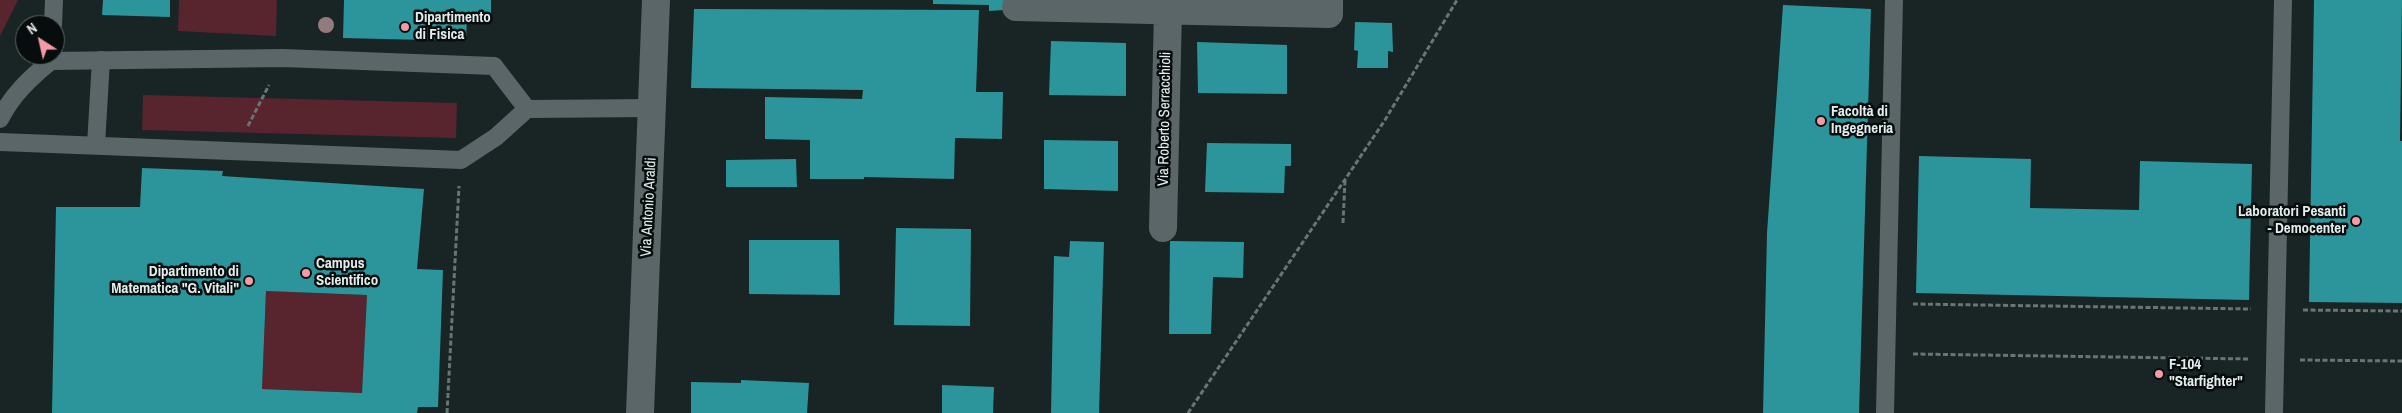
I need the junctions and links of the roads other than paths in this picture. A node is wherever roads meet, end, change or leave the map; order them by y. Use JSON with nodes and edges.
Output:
{"nodes":[{"id":1,"x":54,"y":0,"type":"edge"},
{"id":2,"x":656,"y":0,"type":"edge"},
{"id":3,"x":1329,"y":0,"type":"edge"},
{"id":4,"x":1894,"y":0,"type":"edge"},
{"id":5,"x":2283,"y":0,"type":"edge"},
{"id":6,"x":1016,"y":7,"type":"dead end"},
{"id":7,"x":1168,"y":10,"type":"junction"},
{"id":8,"x":53,"y":15,"type":"edge"},
{"id":9,"x":65,"y":59,"type":"edge"},
{"id":10,"x":100,"y":60,"type":"junction"},
{"id":11,"x":44,"y":65,"type":"edge"},
{"id":12,"x":653,"y":108,"type":"junction"},
{"id":13,"x":527,"y":109,"type":"junction"},
{"id":14,"x":0,"y":119,"type":"edge"},
{"id":15,"x":0,"y":142,"type":"edge"},
{"id":16,"x":96,"y":145,"type":"junction"},
{"id":17,"x":1163,"y":228,"type":"dead end"},
{"id":18,"x":640,"y":413,"type":"edge"},
{"id":19,"x":1885,"y":413,"type":"edge"},
{"id":20,"x":2274,"y":413,"type":"edge"}],
"edges":[{"from":1,"to":8,"type":"lane"},
{"from":2,"to":12,"type":"street","name":"Via Antonio Araldi"},
{"from":3,"to":7,"type":"street"},
{"from":4,"to":19,"type":"lane"},
{"from":5,"to":20,"type":"lane"},
{"from":6,"to":7,"type":"street"},
{"from":7,"to":17,"type":"street","name":"Via Roberto Serracchioli"},
{"from":9,"to":10,"type":"lane"},
{"from":10,"to":13,"type":"lane"},
{"from":10,"to":16,"type":"lane"},
{"from":11,"to":14,"type":"lane"},
{"from":12,"to":13,"type":"lane"},
{"from":12,"to":18,"type":"street","name":"Via Antonio Araldi"},
{"from":13,"to":16,"type":"lane"},
{"from":15,"to":16,"type":"lane"}]}
